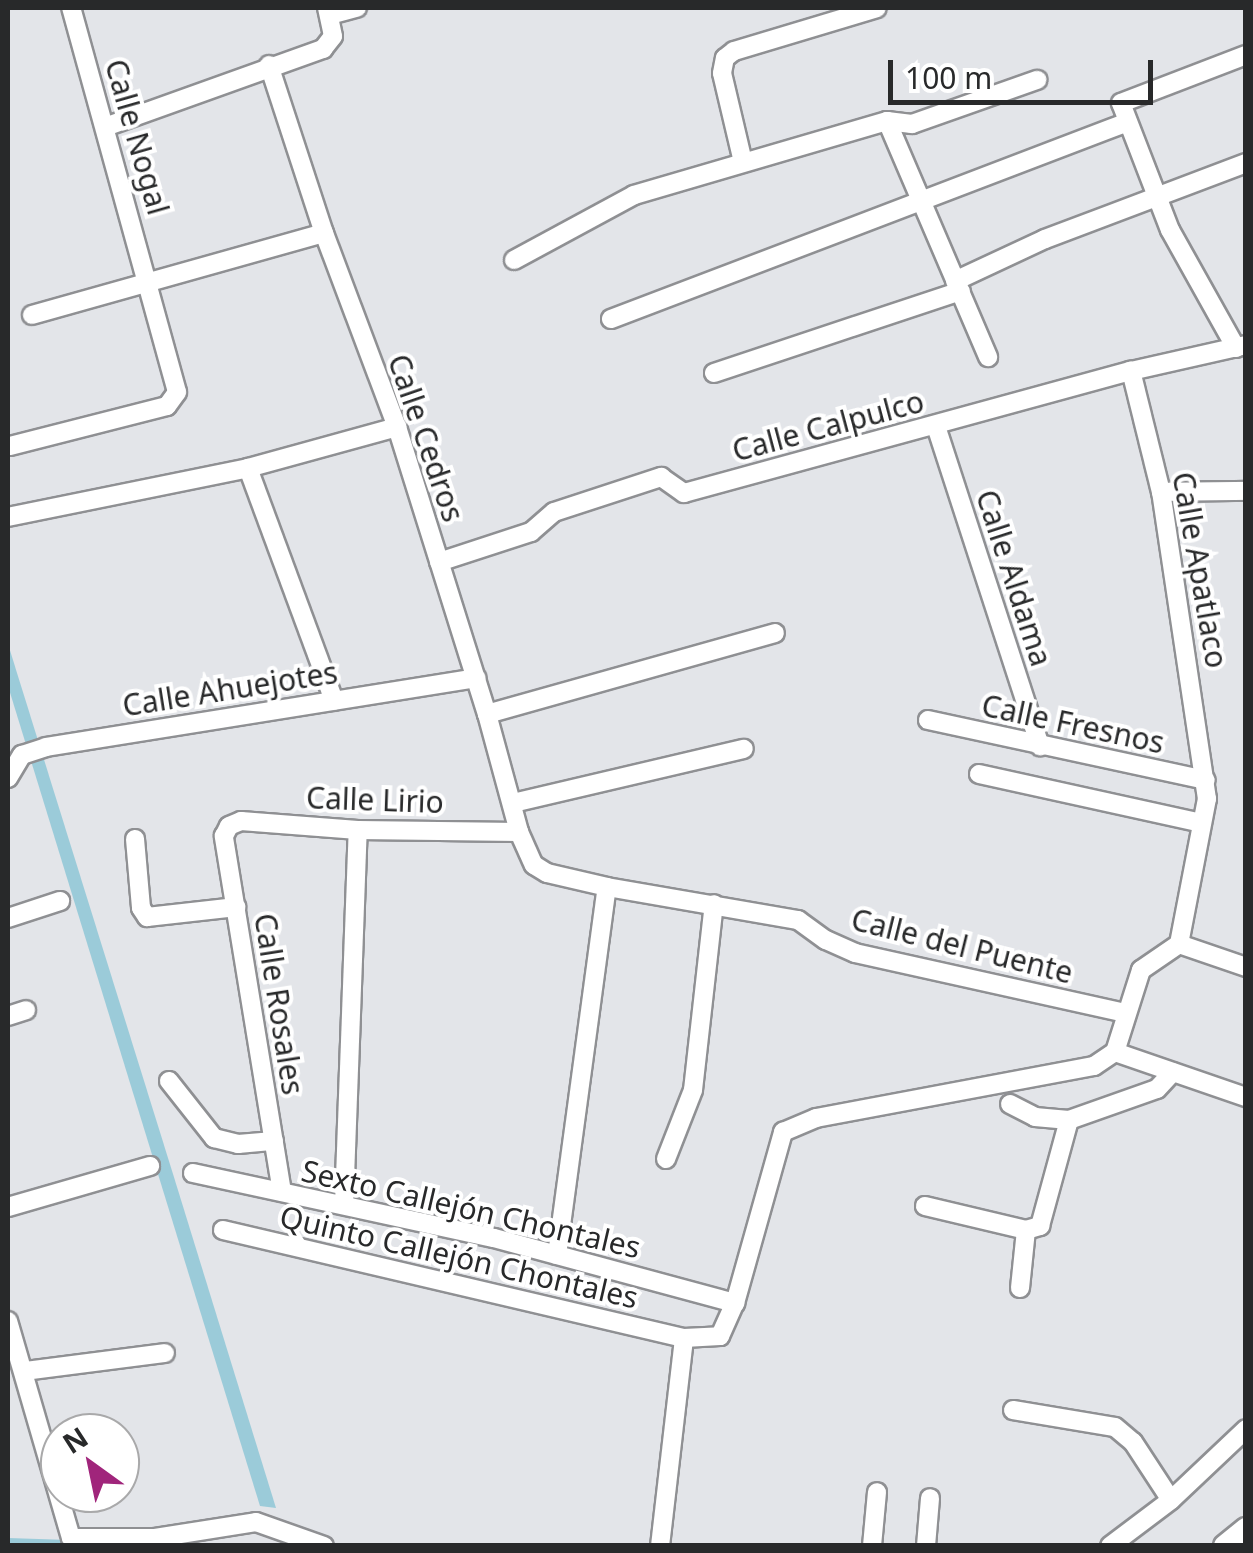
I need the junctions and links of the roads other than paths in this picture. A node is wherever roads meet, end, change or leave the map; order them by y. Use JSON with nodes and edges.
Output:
{"nodes":[{"id":1,"x":72,"y":8,"type":"edge"},
{"id":2,"x":357,"y":8,"type":"edge"},
{"id":3,"x":877,"y":8,"type":"edge"},
{"id":4,"x":328,"y":11,"type":"edge"},
{"id":5,"x":1246,"y":55,"type":"edge"},
{"id":6,"x":269,"y":66,"type":"junction"},
{"id":7,"x":1038,"y":80,"type":"dead end"},
{"id":8,"x":887,"y":121,"type":"junction"},
{"id":9,"x":1128,"y":122,"type":"junction"},
{"id":10,"x":105,"y":126,"type":"junction"},
{"id":11,"x":743,"y":162,"type":"junction"},
{"id":12,"x":1246,"y":163,"type":"edge"},
{"id":13,"x":1158,"y":198,"type":"junction"},
{"id":14,"x":922,"y":203,"type":"junction"},
{"id":15,"x":324,"y":233,"type":"junction"},
{"id":16,"x":514,"y":260,"type":"dead end"},
{"id":17,"x":149,"y":282,"type":"junction"},
{"id":18,"x":958,"y":286,"type":"junction"},
{"id":19,"x":32,"y":315,"type":"dead end"},
{"id":20,"x":611,"y":319,"type":"dead end"},
{"id":21,"x":1241,"y":346,"type":"edge"},
{"id":22,"x":988,"y":358,"type":"dead end"},
{"id":23,"x":1131,"y":371,"type":"junction"},
{"id":24,"x":714,"y":373,"type":"dead end"},
{"id":25,"x":936,"y":426,"type":"junction"},
{"id":26,"x":397,"y":427,"type":"junction"},
{"id":27,"x":10,"y":446,"type":"edge"},
{"id":28,"x":248,"y":468,"type":"junction"},
{"id":29,"x":1246,"y":491,"type":"edge"},
{"id":30,"x":1161,"y":492,"type":"junction"},
{"id":31,"x":8,"y":517,"type":"edge"},
{"id":32,"x":439,"y":562,"type":"junction"},
{"id":33,"x":775,"y":633,"type":"dead end"},
{"id":34,"x":476,"y":678,"type":"junction"},
{"id":35,"x":334,"y":701,"type":"junction"},
{"id":36,"x":487,"y":714,"type":"junction"},
{"id":37,"x":928,"y":720,"type":"dead end"},
{"id":38,"x":1040,"y":747,"type":"junction"},
{"id":39,"x":744,"y":749,"type":"dead end"},
{"id":40,"x":979,"y":774,"type":"dead end"},
{"id":41,"x":8,"y":778,"type":"edge"},
{"id":42,"x":1206,"y":780,"type":"junction"},
{"id":43,"x":513,"y":803,"type":"junction"},
{"id":44,"x":1202,"y":822,"type":"junction"},
{"id":45,"x":229,"y":826,"type":"joint"},
{"id":46,"x":358,"y":830,"type":"junction"},
{"id":47,"x":519,"y":832,"type":"junction"},
{"id":48,"x":135,"y":838,"type":"dead end"},
{"id":49,"x":606,"y":886,"type":"junction"},
{"id":50,"x":60,"y":901,"type":"dead end"},
{"id":51,"x":714,"y":904,"type":"junction"},
{"id":52,"x":236,"y":907,"type":"junction"},
{"id":53,"x":8,"y":918,"type":"edge"},
{"id":54,"x":1179,"y":944,"type":"junction"},
{"id":55,"x":1246,"y":966,"type":"edge"},
{"id":56,"x":26,"y":1010,"type":"dead end"},
{"id":57,"x":1126,"y":1013,"type":"junction"},
{"id":58,"x":8,"y":1016,"type":"edge"},
{"id":59,"x":1115,"y":1052,"type":"junction"},
{"id":60,"x":1172,"y":1072,"type":"junction"},
{"id":61,"x":170,"y":1081,"type":"dead end"},
{"id":62,"x":1246,"y":1097,"type":"edge"},
{"id":63,"x":1010,"y":1104,"type":"dead end"},
{"id":64,"x":1069,"y":1120,"type":"junction"},
{"id":65,"x":274,"y":1140,"type":"junction"},
{"id":66,"x":666,"y":1158,"type":"dead end"},
{"id":67,"x":150,"y":1166,"type":"dead end"},
{"id":68,"x":193,"y":1173,"type":"dead end"},
{"id":69,"x":282,"y":1192,"type":"junction"},
{"id":70,"x":344,"y":1205,"type":"junction"},
{"id":71,"x":924,"y":1206,"type":"dead end"},
{"id":72,"x":8,"y":1207,"type":"edge"},
{"id":73,"x":223,"y":1230,"type":"dead end"},
{"id":74,"x":1026,"y":1230,"type":"junction"},
{"id":75,"x":557,"y":1255,"type":"junction"},
{"id":76,"x":1020,"y":1288,"type":"dead end"},
{"id":77,"x":735,"y":1303,"type":"junction"},
{"id":78,"x":8,"y":1321,"type":"edge"},
{"id":79,"x":684,"y":1338,"type":"junction"},
{"id":80,"x":165,"y":1353,"type":"dead end"},
{"id":81,"x":25,"y":1372,"type":"junction"},
{"id":82,"x":1012,"y":1410,"type":"dead end"},
{"id":83,"x":1246,"y":1429,"type":"edge"},
{"id":84,"x":877,"y":1492,"type":"dead end"},
{"id":85,"x":930,"y":1498,"type":"dead end"},
{"id":86,"x":1171,"y":1500,"type":"junction"},
{"id":87,"x":1246,"y":1529,"type":"edge"},
{"id":88,"x":324,"y":1546,"type":"edge"},
{"id":89,"x":660,"y":1546,"type":"edge"},
{"id":90,"x":872,"y":1546,"type":"edge"},
{"id":91,"x":926,"y":1546,"type":"edge"},
{"id":92,"x":1110,"y":1546,"type":"edge"},
{"id":93,"x":1225,"y":1546,"type":"edge"}],
"edges":[{"from":1,"to":10,"type":"street","name":"Calle Nogal"},
{"from":2,"to":4,"type":"street"},
{"from":3,"to":11,"type":"street"},
{"from":4,"to":6,"type":"street"},
{"from":5,"to":9,"type":"street"},
{"from":6,"to":10,"type":"street"},
{"from":6,"to":15,"type":"street","name":"Calle Cedros"},
{"from":7,"to":8,"type":"street"},
{"from":8,"to":11,"type":"street"},
{"from":8,"to":14,"type":"street"},
{"from":9,"to":13,"type":"street"},
{"from":9,"to":14,"type":"street"},
{"from":10,"to":17,"type":"street","name":"Calle Nogal"},
{"from":11,"to":16,"type":"street"},
{"from":12,"to":13,"type":"street"},
{"from":13,"to":18,"type":"street"},
{"from":13,"to":21,"type":"street"},
{"from":14,"to":18,"type":"street"},
{"from":14,"to":20,"type":"street"},
{"from":15,"to":17,"type":"street"},
{"from":15,"to":26,"type":"street","name":"Calle Cedros"},
{"from":17,"to":19,"type":"street"},
{"from":17,"to":27,"type":"street","name":"Calle Nogal"},
{"from":18,"to":22,"type":"street"},
{"from":18,"to":24,"type":"street"},
{"from":21,"to":23,"type":"street","name":"Calle Calpulco"},
{"from":23,"to":25,"type":"street","name":"Calle Calpulco"},
{"from":23,"to":30,"type":"street","name":"Calle Apatlaco"},
{"from":25,"to":32,"type":"street","name":"Calle Calpulco"},
{"from":25,"to":38,"type":"street","name":"Calle Aldama"},
{"from":26,"to":28,"type":"street"},
{"from":26,"to":32,"type":"street","name":"Calle Cedros"},
{"from":28,"to":31,"type":"street"},
{"from":28,"to":35,"type":"street"},
{"from":29,"to":30,"type":"street"},
{"from":30,"to":42,"type":"street","name":"Calle Apatlaco"},
{"from":32,"to":34,"type":"street","name":"Calle Cedros"},
{"from":33,"to":36,"type":"street"},
{"from":34,"to":35,"type":"street","name":"Calle Ahuejotes"},
{"from":34,"to":36,"type":"street","name":"Calle Cedros"},
{"from":35,"to":41,"type":"street","name":"Calle Ahuejotes"},
{"from":36,"to":43,"type":"street","name":"Calle Cedros"},
{"from":37,"to":38,"type":"street","name":"Calle Fresnos"},
{"from":38,"to":42,"type":"street","name":"Calle Fresnos"},
{"from":39,"to":43,"type":"street"},
{"from":40,"to":44,"type":"street"},
{"from":42,"to":44,"type":"street","name":"Calle Apatlaco"},
{"from":43,"to":47,"type":"street","name":"Calle Cedros"},
{"from":44,"to":54,"type":"street","name":"Calle Apatlaco"},
{"from":45,"to":46,"type":"street","name":"Calle Lirio"},
{"from":45,"to":52,"type":"street","name":"Calle Rosales"},
{"from":46,"to":47,"type":"street","name":"Calle Lirio"},
{"from":46,"to":70,"type":"street"},
{"from":47,"to":49,"type":"street","name":"Calle del Puente"},
{"from":48,"to":52,"type":"street"},
{"from":49,"to":51,"type":"street","name":"Calle del Puente"},
{"from":49,"to":75,"type":"street"},
{"from":50,"to":53,"type":"street"},
{"from":51,"to":57,"type":"street","name":"Calle del Puente"},
{"from":51,"to":66,"type":"street"},
{"from":52,"to":65,"type":"street","name":"Calle Rosales"},
{"from":54,"to":55,"type":"street"},
{"from":54,"to":57,"type":"street"},
{"from":56,"to":58,"type":"street"},
{"from":57,"to":59,"type":"street"},
{"from":59,"to":60,"type":"street"},
{"from":59,"to":77,"type":"street"},
{"from":60,"to":62,"type":"street"},
{"from":60,"to":64,"type":"street"},
{"from":61,"to":65,"type":"street"},
{"from":63,"to":64,"type":"street"},
{"from":64,"to":74,"type":"street"},
{"from":65,"to":69,"type":"street","name":"Calle Rosales"},
{"from":67,"to":72,"type":"street"},
{"from":68,"to":69,"type":"street","name":"Sexto Callejón Chontales"},
{"from":69,"to":70,"type":"street","name":"Sexto Callejón Chontales"},
{"from":70,"to":75,"type":"street","name":"Sexto Callejón Chontales"},
{"from":71,"to":74,"type":"street"},
{"from":73,"to":79,"type":"street","name":"Quinto Callejón Chontales"},
{"from":74,"to":76,"type":"street"},
{"from":75,"to":77,"type":"street","name":"Sexto Callejón Chontales"},
{"from":77,"to":79,"type":"street","name":"Quinto Callejón Chontales"},
{"from":78,"to":81,"type":"street"},
{"from":79,"to":89,"type":"street"},
{"from":80,"to":81,"type":"street"},
{"from":81,"to":88,"type":"street"},
{"from":82,"to":86,"type":"street"},
{"from":83,"to":86,"type":"street"},
{"from":84,"to":90,"type":"street"},
{"from":85,"to":91,"type":"street"},
{"from":86,"to":92,"type":"street"},
{"from":87,"to":93,"type":"main road"}]}
